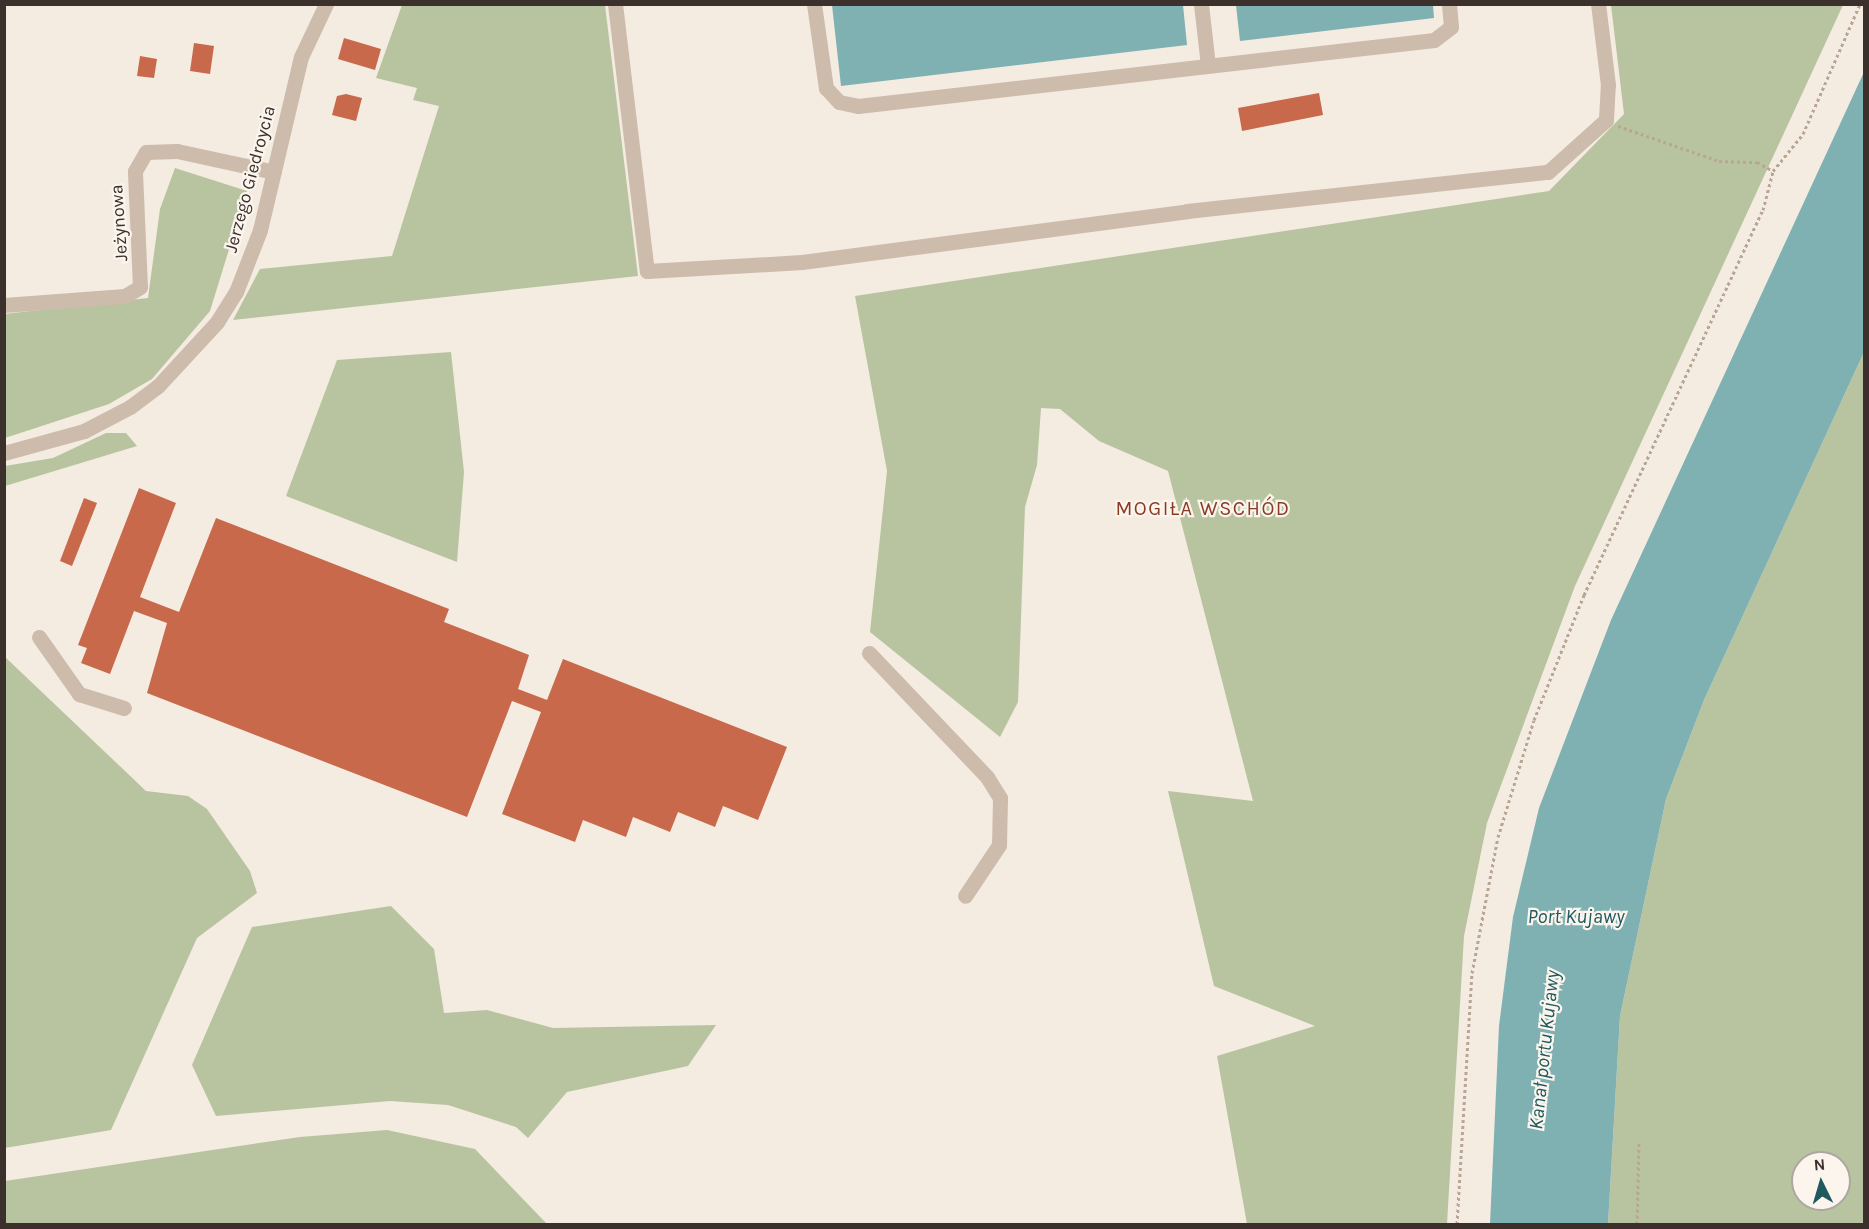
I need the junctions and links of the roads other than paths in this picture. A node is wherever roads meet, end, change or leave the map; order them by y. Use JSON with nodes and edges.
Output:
{"nodes":[{"id":1,"x":326,"y":4,"type":"edge"},
{"id":2,"x":615,"y":4,"type":"edge"},
{"id":3,"x":814,"y":4,"type":"edge"},
{"id":4,"x":1201,"y":4,"type":"edge"},
{"id":5,"x":1449,"y":4,"type":"edge"},
{"id":6,"x":1598,"y":4,"type":"edge"},
{"id":7,"x":1208,"y":65,"type":"junction"},
{"id":8,"x":274,"y":172,"type":"junction"},
{"id":9,"x":4,"y":305,"type":"edge"},
{"id":10,"x":4,"y":453,"type":"edge"},
{"id":11,"x":39,"y":637,"type":"dead end"},
{"id":12,"x":869,"y":653,"type":"dead end"},
{"id":13,"x":124,"y":708,"type":"dead end"},
{"id":14,"x":965,"y":896,"type":"dead end"}],
"edges":[{"from":1,"to":8,"type":"street","name":"Jerzego Giedroycia"},
{"from":2,"to":6,"type":"street"},
{"from":3,"to":7,"type":"street"},
{"from":4,"to":7,"type":"street"},
{"from":5,"to":7,"type":"street"},
{"from":8,"to":9,"type":"street","name":"Jeżynowa"},
{"from":8,"to":10,"type":"street","name":"Jerzego Giedroycia"},
{"from":11,"to":13,"type":"street"},
{"from":12,"to":14,"type":"street"}]}
